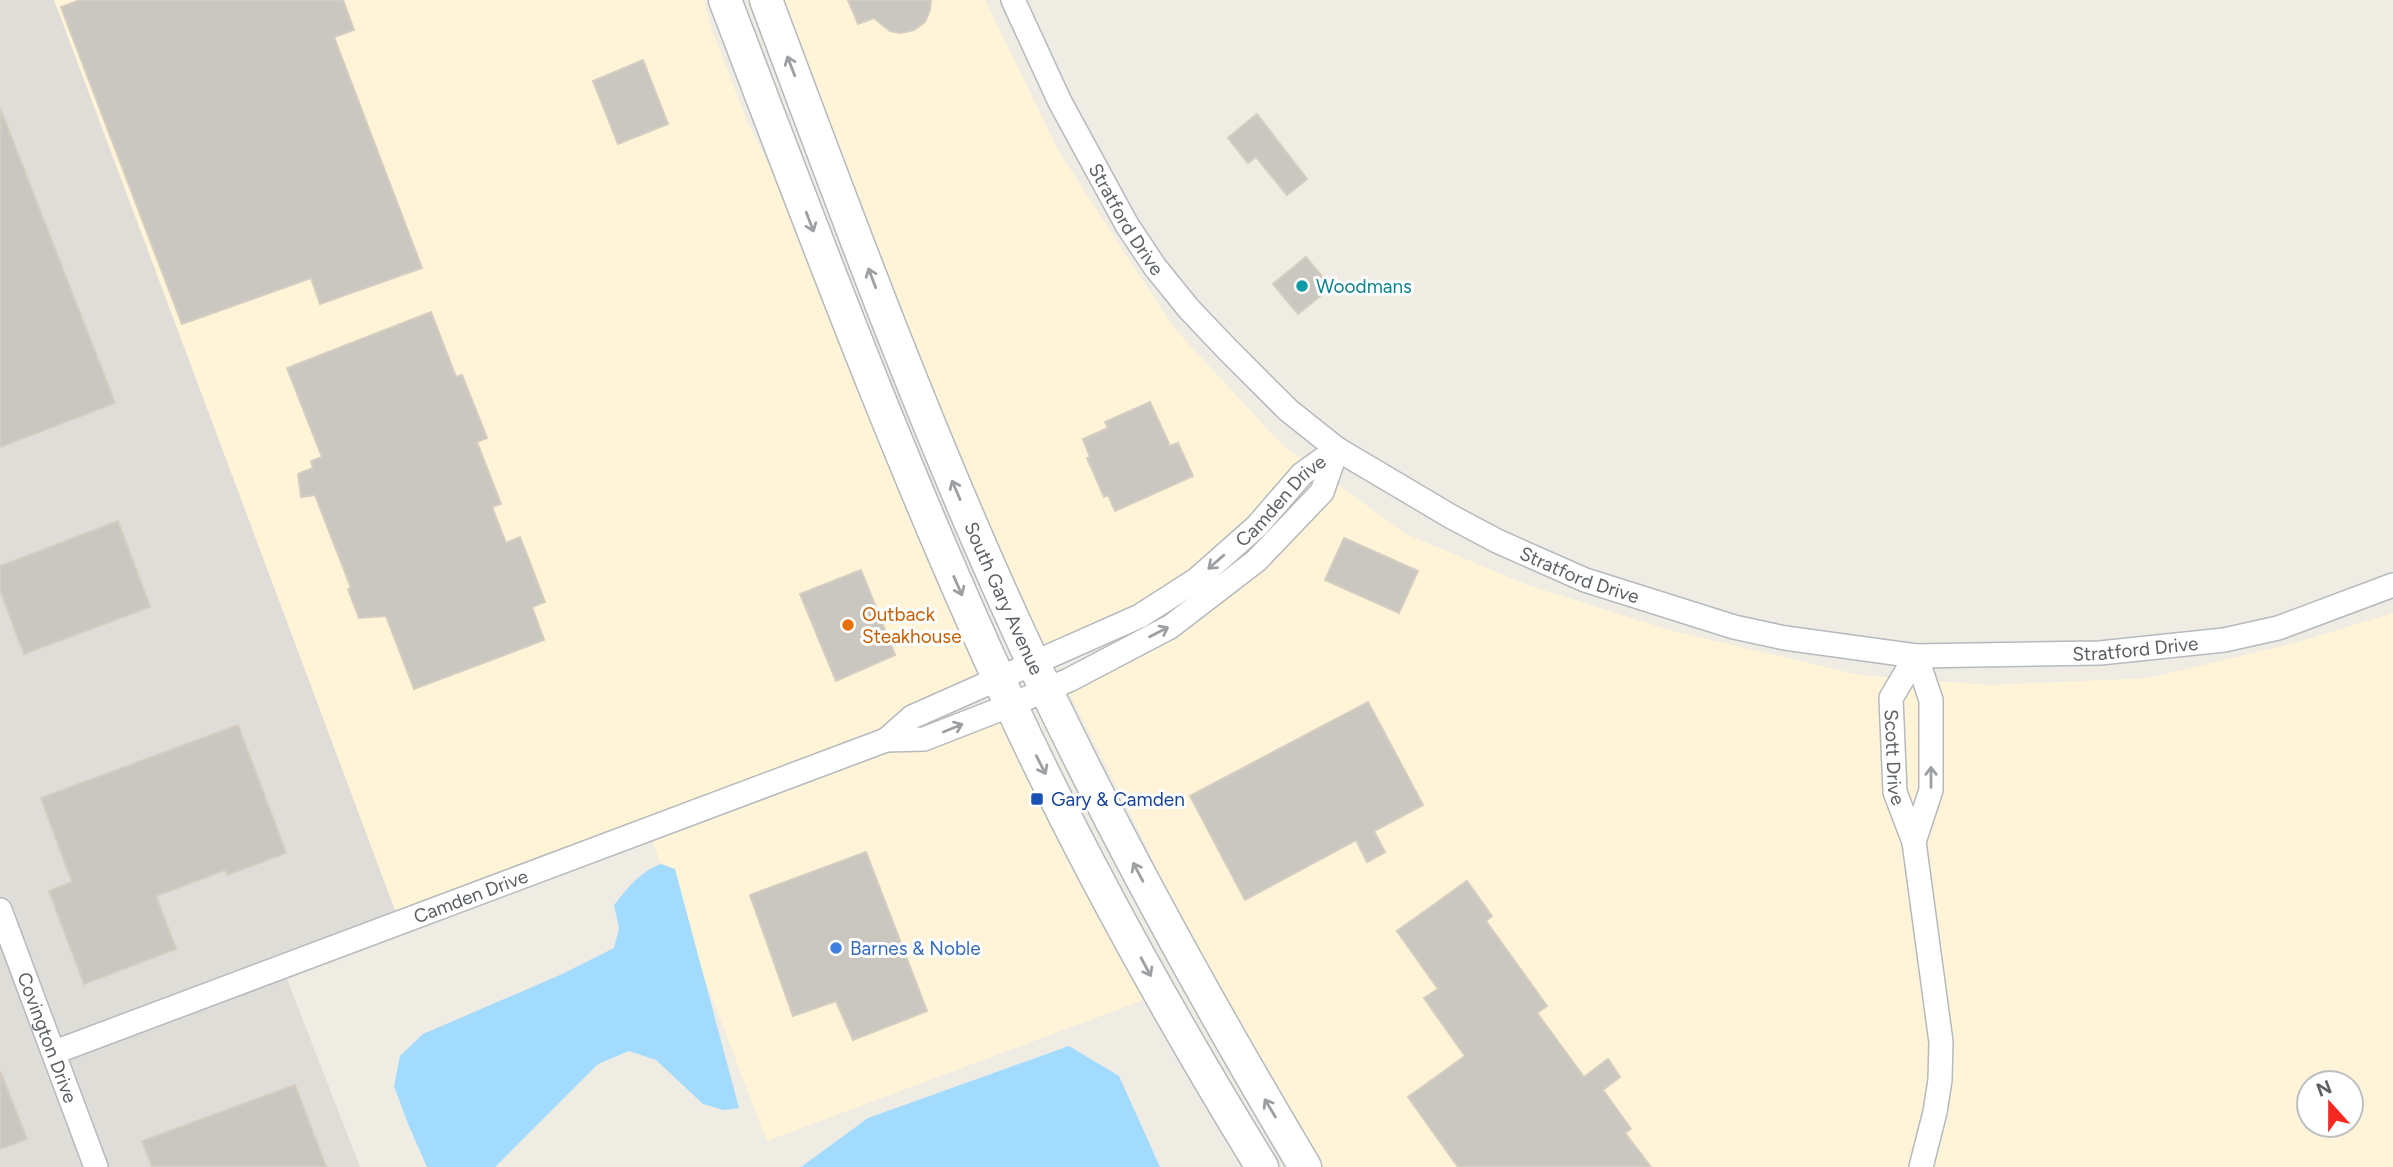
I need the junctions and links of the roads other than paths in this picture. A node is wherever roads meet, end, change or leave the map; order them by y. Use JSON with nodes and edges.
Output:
{"nodes":[{"id":1,"x":725,"y":0,"type":"edge"},
{"id":2,"x":766,"y":0,"type":"edge"},
{"id":3,"x":1013,"y":0,"type":"edge"},
{"id":4,"x":1337,"y":449,"type":"junction"},
{"id":5,"x":2393,"y":585,"type":"edge"},
{"id":6,"x":1916,"y":656,"type":"junction"},
{"id":7,"x":1040,"y":677,"type":"junction"},
{"id":8,"x":1005,"y":692,"type":"junction"},
{"id":9,"x":1914,"y":842,"type":"junction"},
{"id":10,"x":0,"y":910,"type":"edge"},
{"id":11,"x":55,"y":1052,"type":"junction"},
{"id":12,"x":96,"y":1167,"type":"edge"},
{"id":13,"x":1262,"y":1167,"type":"edge"},
{"id":14,"x":1305,"y":1167,"type":"edge"},
{"id":15,"x":1921,"y":1167,"type":"edge"}],
"edges":[{"from":1,"to":8,"type":"main road","name":"South Gary Avenue","one_way":true},
{"from":7,"to":2,"type":"main road","name":"South Gary Avenue","one_way":true},
{"from":3,"to":4,"type":"street","name":"Stratford Drive"},
{"from":4,"to":6,"type":"street","name":"Stratford Drive"},
{"from":4,"to":7,"type":"street","name":"Camden Drive"},
{"from":5,"to":6,"type":"street","name":"Stratford Drive"},
{"from":9,"to":6,"type":"street","name":"Scott Drive","one_way":true},
{"from":6,"to":9,"type":"street","name":"Scott Drive"},
{"from":7,"to":8,"type":"street","name":"Camden Drive"},
{"from":14,"to":7,"type":"main road","name":"South Gary Avenue","one_way":true},
{"from":8,"to":11,"type":"street","name":"Camden Drive"},
{"from":8,"to":13,"type":"main road","name":"South Gary Avenue","one_way":true},
{"from":9,"to":15,"type":"street","name":"Scott Drive"},
{"from":10,"to":11,"type":"street","name":"Covington Drive"},
{"from":11,"to":12,"type":"street","name":"Covington Drive"}]}
